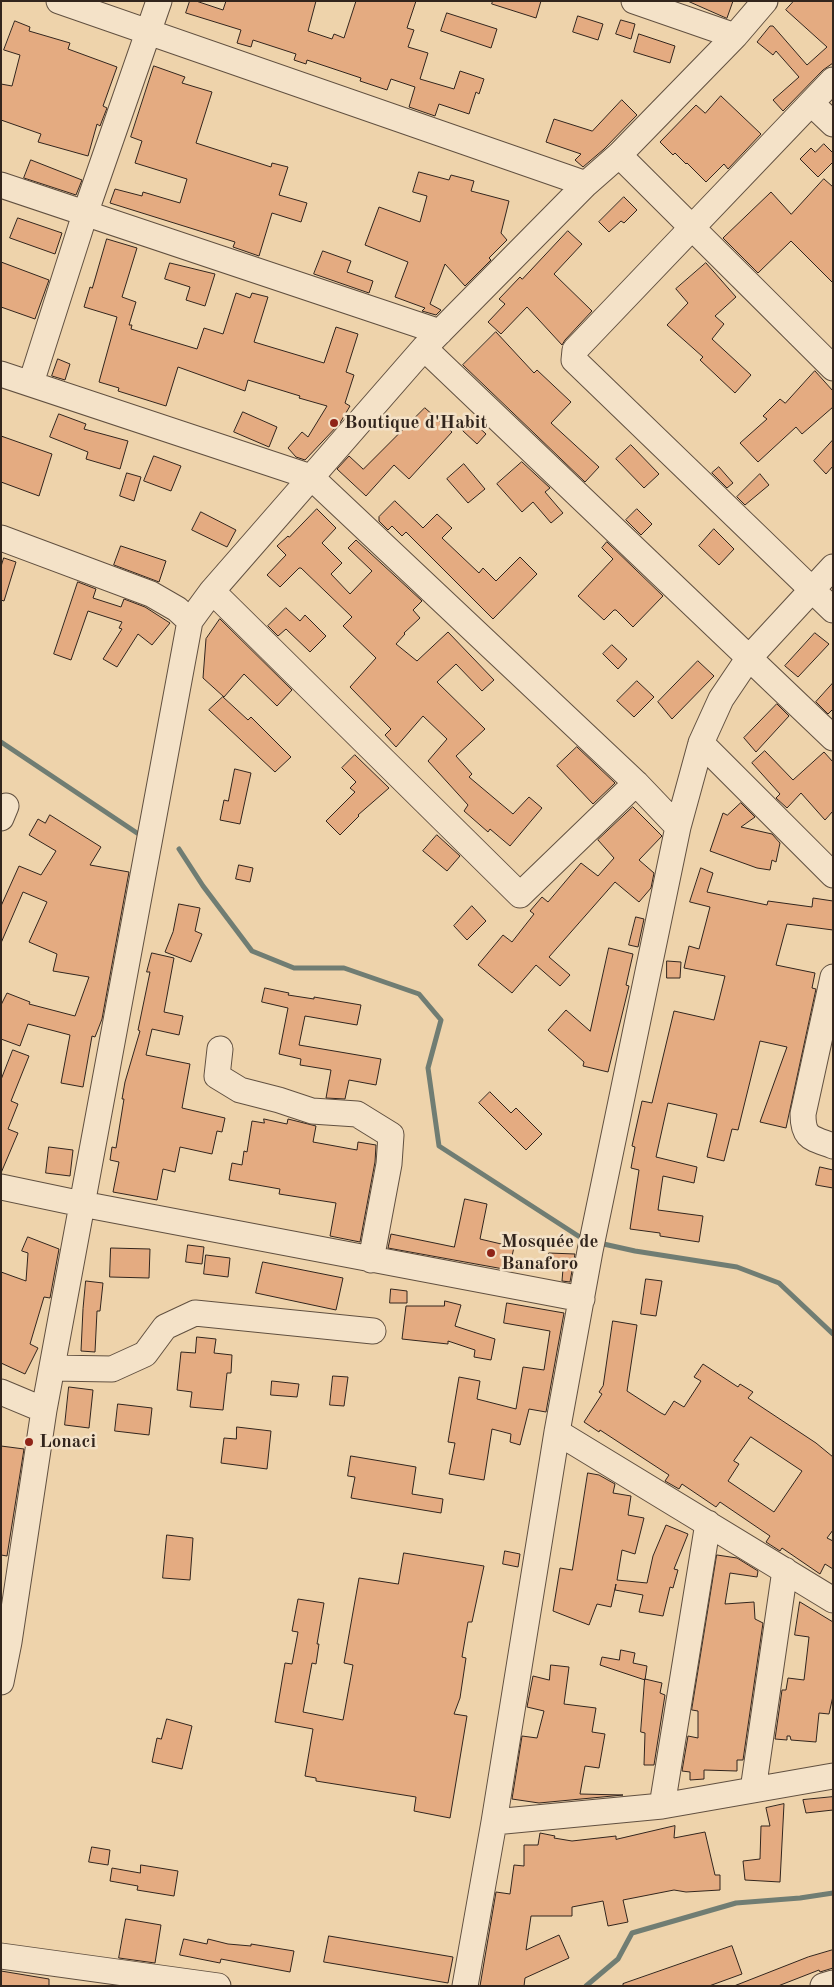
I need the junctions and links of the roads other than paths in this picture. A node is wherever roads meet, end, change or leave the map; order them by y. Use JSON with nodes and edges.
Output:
{"nodes":[{"id":1,"x":59,"y":1,"type":"edge"},
{"id":2,"x":159,"y":1,"type":"edge"},
{"id":3,"x":634,"y":1,"type":"edge"},
{"id":4,"x":765,"y":1,"type":"edge"},
{"id":5,"x":148,"y":31,"type":"junction"},
{"id":6,"x":735,"y":36,"type":"junction"},
{"id":7,"x":833,"y":80,"type":"edge"},
{"id":8,"x":811,"y":103,"type":"junction"},
{"id":9,"x":833,"y":124,"type":"edge"},
{"id":10,"x":619,"y":155,"type":"junction"},
{"id":11,"x":586,"y":184,"type":"junction"},
{"id":12,"x":1,"y":185,"type":"edge"},
{"id":13,"x":85,"y":214,"type":"junction"},
{"id":14,"x":692,"y":227,"type":"junction"},
{"id":15,"x":432,"y":340,"type":"junction"},
{"id":16,"x":833,"y":368,"type":"edge"},
{"id":17,"x":1,"y":374,"type":"edge"},
{"id":18,"x":31,"y":383,"type":"junction"},
{"id":19,"x":312,"y":477,"type":"junction"},
{"id":20,"x":1,"y":538,"type":"edge"},
{"id":21,"x":833,"y":567,"type":"edge"},
{"id":22,"x":811,"y":589,"type":"junction"},
{"id":23,"x":212,"y":591,"type":"junction"},
{"id":24,"x":833,"y":610,"type":"edge"},
{"id":25,"x":190,"y":622,"type":"junction"},
{"id":26,"x":748,"y":659,"type":"junction"},
{"id":27,"x":833,"y":738,"type":"edge"},
{"id":28,"x":701,"y":742,"type":"junction"},
{"id":29,"x":636,"y":783,"type":"junction"},
{"id":30,"x":678,"y":827,"type":"junction"},
{"id":31,"x":833,"y":875,"type":"edge"},
{"id":32,"x":833,"y":977,"type":"edge"},
{"id":33,"x":220,"y":1049,"type":"dead end"},
{"id":34,"x":833,"y":1146,"type":"edge"},
{"id":35,"x":1,"y":1186,"type":"edge"},
{"id":36,"x":82,"y":1204,"type":"junction"},
{"id":37,"x":372,"y":1260,"type":"junction"},
{"id":38,"x":582,"y":1299,"type":"junction"},
{"id":39,"x":373,"y":1331,"type":"dead end"},
{"id":40,"x":52,"y":1368,"type":"junction"},
{"id":41,"x":1,"y":1392,"type":"edge"},
{"id":42,"x":44,"y":1410,"type":"junction"},
{"id":43,"x":557,"y":1432,"type":"junction"},
{"id":44,"x":708,"y":1523,"type":"junction"},
{"id":45,"x":785,"y":1570,"type":"junction"},
{"id":46,"x":833,"y":1600,"type":"edge"},
{"id":47,"x":1,"y":1682,"type":"edge"},
{"id":48,"x":833,"y":1776,"type":"edge"},
{"id":49,"x":752,"y":1790,"type":"junction"},
{"id":50,"x":662,"y":1806,"type":"junction"},
{"id":51,"x":494,"y":1822,"type":"junction"},
{"id":52,"x":1,"y":1956,"type":"edge"},
{"id":53,"x":833,"y":1982,"type":"edge"},
{"id":54,"x":218,"y":1986,"type":"edge"},
{"id":55,"x":465,"y":1986,"type":"edge"},
{"id":56,"x":823,"y":1986,"type":"edge"}],
"edges":[{"from":1,"to":5,"type":"street"},
{"from":2,"to":5,"type":"street"},
{"from":3,"to":6,"type":"street"},
{"from":4,"to":6,"type":"street"},
{"from":5,"to":11,"type":"street"},
{"from":5,"to":13,"type":"street"},
{"from":6,"to":10,"type":"street"},
{"from":7,"to":8,"type":"street"},
{"from":8,"to":9,"type":"street"},
{"from":8,"to":14,"type":"street"},
{"from":10,"to":11,"type":"street"},
{"from":10,"to":14,"type":"street"},
{"from":11,"to":15,"type":"street"},
{"from":12,"to":13,"type":"street"},
{"from":13,"to":15,"type":"street"},
{"from":13,"to":18,"type":"street"},
{"from":14,"to":16,"type":"street"},
{"from":14,"to":22,"type":"street"},
{"from":15,"to":19,"type":"street"},
{"from":15,"to":26,"type":"street"},
{"from":17,"to":18,"type":"street"},
{"from":18,"to":19,"type":"street"},
{"from":19,"to":23,"type":"street"},
{"from":19,"to":29,"type":"street"},
{"from":20,"to":25,"type":"street"},
{"from":21,"to":22,"type":"street"},
{"from":22,"to":24,"type":"street"},
{"from":22,"to":26,"type":"street"},
{"from":23,"to":25,"type":"street"},
{"from":23,"to":29,"type":"street"},
{"from":25,"to":36,"type":"street"},
{"from":26,"to":27,"type":"street"},
{"from":26,"to":28,"type":"street"},
{"from":28,"to":30,"type":"street"},
{"from":28,"to":31,"type":"street"},
{"from":29,"to":30,"type":"street"},
{"from":30,"to":38,"type":"street"},
{"from":32,"to":34,"type":"street"},
{"from":33,"to":37,"type":"street"},
{"from":35,"to":36,"type":"street"},
{"from":36,"to":37,"type":"street"},
{"from":36,"to":40,"type":"street"},
{"from":37,"to":38,"type":"street"},
{"from":38,"to":43,"type":"street"},
{"from":39,"to":40,"type":"street"},
{"from":40,"to":42,"type":"street"},
{"from":41,"to":42,"type":"street"},
{"from":42,"to":47,"type":"street"},
{"from":43,"to":44,"type":"street"},
{"from":43,"to":51,"type":"street"},
{"from":44,"to":45,"type":"street"},
{"from":44,"to":50,"type":"street"},
{"from":45,"to":46,"type":"street"},
{"from":45,"to":49,"type":"street"},
{"from":48,"to":49,"type":"street"},
{"from":49,"to":50,"type":"street"},
{"from":50,"to":51,"type":"street"},
{"from":51,"to":55,"type":"street"},
{"from":52,"to":54,"type":"street"},
{"from":53,"to":56,"type":"street"}]}
